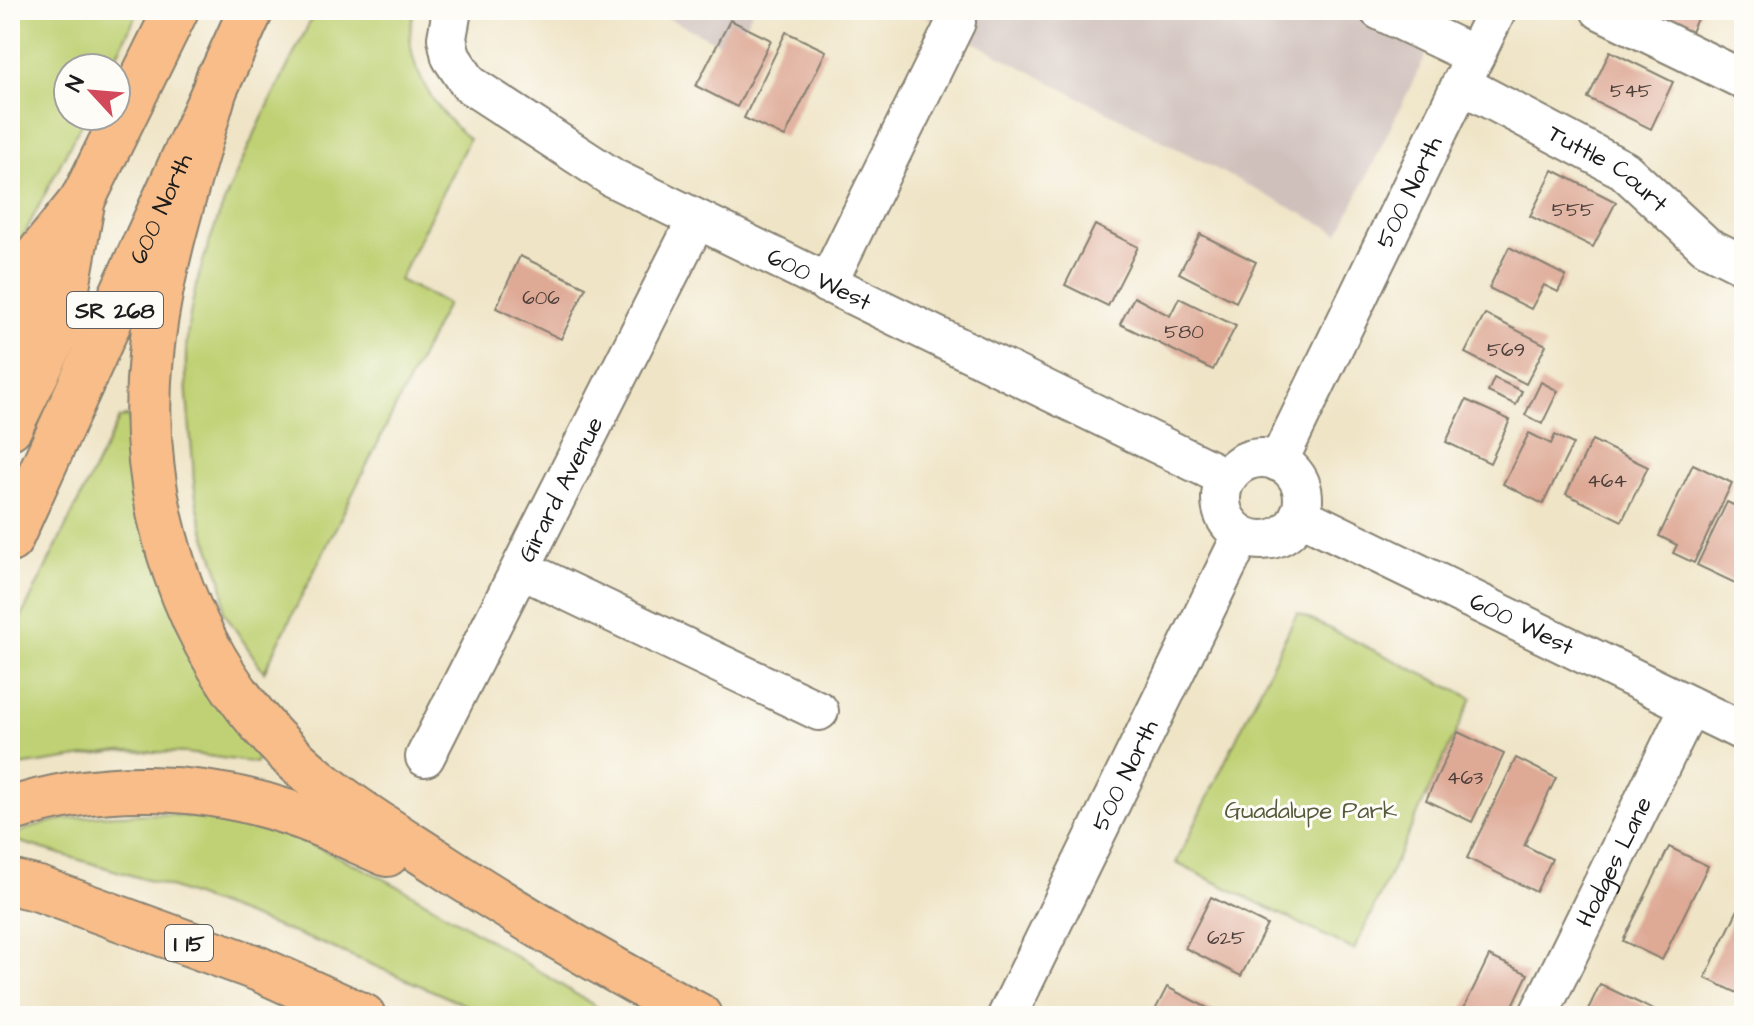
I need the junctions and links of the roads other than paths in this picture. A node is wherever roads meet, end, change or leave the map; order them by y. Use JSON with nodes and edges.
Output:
{"nodes":[{"id":1,"x":176,"y":10,"type":"edge"},
{"id":2,"x":251,"y":10,"type":"edge"},
{"id":3,"x":1379,"y":10,"type":"edge"},
{"id":4,"x":1497,"y":10,"type":"edge"},
{"id":5,"x":1600,"y":10,"type":"edge"},
{"id":6,"x":956,"y":22,"type":"dead end"},
{"id":7,"x":449,"y":24,"type":"edge"},
{"id":8,"x":1468,"y":70,"type":"junction"},
{"id":9,"x":218,"y":78,"type":"junction"},
{"id":10,"x":1744,"y":80,"type":"edge"},
{"id":11,"x":83,"y":198,"type":"junction"},
{"id":12,"x":696,"y":221,"type":"junction"},
{"id":13,"x":1744,"y":265,"type":"edge"},
{"id":14,"x":827,"y":284,"type":"junction"},
{"id":15,"x":10,"y":290,"type":"edge"},
{"id":16,"x":10,"y":348,"type":"edge"},
{"id":17,"x":10,"y":427,"type":"edge"},
{"id":18,"x":1278,"y":462,"type":"junction"},
{"id":19,"x":1227,"y":478,"type":"junction"},
{"id":20,"x":1299,"y":515,"type":"junction"},
{"id":21,"x":1242,"y":535,"type":"junction"},
{"id":22,"x":10,"y":540,"type":"edge"},
{"id":23,"x":521,"y":569,"type":"junction"},
{"id":24,"x":1690,"y":706,"type":"junction"},
{"id":25,"x":819,"y":711,"type":"dead end"},
{"id":26,"x":1744,"y":732,"type":"edge"},
{"id":27,"x":425,"y":757,"type":"dead end"},
{"id":28,"x":13,"y":809,"type":"edge"},
{"id":29,"x":10,"y":882,"type":"edge"},
{"id":30,"x":506,"y":907,"type":"junction"},
{"id":31,"x":363,"y":1016,"type":"edge"},
{"id":32,"x":699,"y":1016,"type":"edge"},
{"id":33,"x":1007,"y":1016,"type":"edge"},
{"id":34,"x":1538,"y":1016,"type":"edge"}],
"edges":[{"from":1,"to":11,"type":"main road","number":"SR 268"},
{"from":2,"to":9,"type":"main road","name":"600 North","number":"SR 268"},
{"from":3,"to":8,"type":"street","name":"Tuttle Court"},
{"from":4,"to":8,"type":"street","name":"500 North"},
{"from":5,"to":10,"type":"street"},
{"from":6,"to":14,"type":"street"},
{"from":7,"to":12,"type":"street","name":"600 West"},
{"from":8,"to":13,"type":"street","name":"Tuttle Court"},
{"from":8,"to":18,"type":"street","name":"500 North"},
{"from":9,"to":22,"type":"main road","name":"600 North","number":"SR 268"},
{"from":9,"to":30,"type":"main road"},
{"from":11,"to":15,"type":"main road"},
{"from":11,"to":16,"type":"main road","number":"SR 268"},
{"from":11,"to":17,"type":"main road"},
{"from":12,"to":14,"type":"street","name":"600 West"},
{"from":12,"to":23,"type":"street","name":"Girard Avenue"},
{"from":14,"to":19,"type":"street","name":"600 West"},
{"from":18,"to":19,"type":"street"},
{"from":18,"to":20,"type":"street"},
{"from":19,"to":21,"type":"street"},
{"from":20,"to":21,"type":"street"},
{"from":20,"to":24,"type":"street","name":"600 West"},
{"from":21,"to":33,"type":"street","name":"500 North"},
{"from":23,"to":25,"type":"street"},
{"from":23,"to":27,"type":"street","name":"Girard Avenue"},
{"from":24,"to":26,"type":"street","name":"600 West"},
{"from":24,"to":34,"type":"street","name":"Hodges Lane"},
{"from":28,"to":30,"type":"main road"},
{"from":29,"to":31,"type":"main road","number":"I 15"},
{"from":30,"to":32,"type":"main road"}]}
